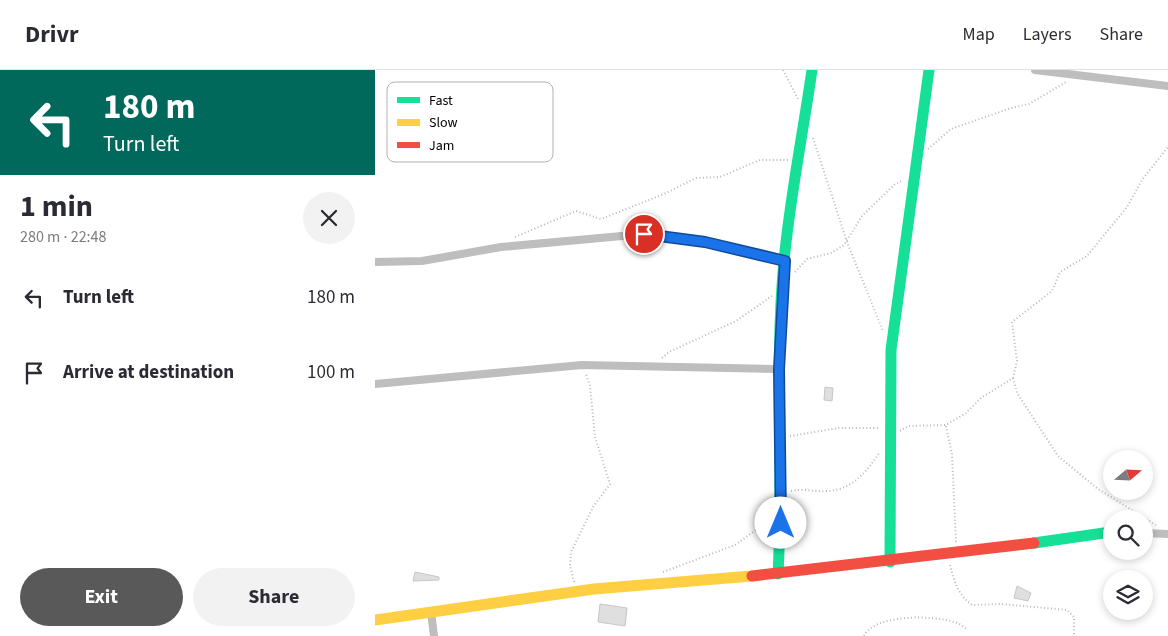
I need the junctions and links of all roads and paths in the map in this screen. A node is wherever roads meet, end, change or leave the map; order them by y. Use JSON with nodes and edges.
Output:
{"nodes":[{"id":1,"x":783,"y":70,"type":"edge"},
{"id":2,"x":812,"y":70,"type":"edge"},
{"id":3,"x":929,"y":70,"type":"edge"},
{"id":4,"x":1035,"y":70,"type":"edge"},
{"id":5,"x":1077,"y":75,"type":"junction"},
{"id":6,"x":1168,"y":86,"type":"edge"},
{"id":7,"x":805,"y":114,"type":"junction"},
{"id":8,"x":811,"y":132,"type":"dead end"},
{"id":9,"x":1168,"y":147,"type":"edge"},
{"id":10,"x":917,"y":157,"type":"junction"},
{"id":11,"x":799,"y":160,"type":"junction"},
{"id":12,"x":915,"y":171,"type":"junction"},
{"id":13,"x":511,"y":239,"type":"dead end"},
{"id":14,"x":847,"y":239,"type":"junction"},
{"id":15,"x":785,"y":261,"type":"junction"},
{"id":16,"x":375,"y":262,"type":"edge"},
{"id":17,"x":783,"y":284,"type":"junction"},
{"id":18,"x":884,"y":332,"type":"dead end"},
{"id":19,"x":582,"y":365,"type":"junction"},
{"id":20,"x":646,"y":365,"type":"junction"},
{"id":21,"x":779,"y":369,"type":"junction"},
{"id":22,"x":1013,"y":378,"type":"junction"},
{"id":23,"x":375,"y":384,"type":"edge"},
{"id":24,"x":946,"y":425,"type":"junction"},
{"id":25,"x":890,"y":433,"type":"junction"},
{"id":26,"x":780,"y":436,"type":"junction"},
{"id":27,"x":781,"y":497,"type":"junction"},
{"id":28,"x":1160,"y":528,"type":"dead end"},
{"id":29,"x":1103,"y":533,"type":"edge"},
{"id":30,"x":1153,"y":533,"type":"edge"},
{"id":31,"x":1168,"y":534,"type":"edge"},
{"id":32,"x":952,"y":553,"type":"junction"},
{"id":33,"x":890,"y":562,"type":"junction"},
{"id":34,"x":778,"y":574,"type":"junction"},
{"id":35,"x":645,"y":584,"type":"junction"},
{"id":36,"x":575,"y":591,"type":"junction"},
{"id":37,"x":431,"y":612,"type":"junction"},
{"id":38,"x":375,"y":620,"type":"edge"},
{"id":39,"x":968,"y":630,"type":"dead end"},
{"id":40,"x":434,"y":636,"type":"edge"},
{"id":41,"x":864,"y":636,"type":"edge"},
{"id":42,"x":1074,"y":636,"type":"edge"}],
"edges":[{"from":1,"to":7,"type":"path"},
{"from":2,"to":7,"type":"street"},
{"from":3,"to":10,"type":"street"},
{"from":4,"to":5,"type":"street"},
{"from":5,"to":6,"type":"street"},
{"from":5,"to":10,"type":"path"},
{"from":7,"to":11,"type":"street"},
{"from":8,"to":14,"type":"path"},
{"from":9,"to":22,"type":"path"},
{"from":10,"to":12,"type":"street"},
{"from":11,"to":13,"type":"path"},
{"from":11,"to":15,"type":"street"},
{"from":12,"to":14,"type":"path"},
{"from":12,"to":25,"type":"street"},
{"from":14,"to":17,"type":"path"},
{"from":14,"to":18,"type":"path"},
{"from":15,"to":16,"type":"street"},
{"from":15,"to":17,"type":"street"},
{"from":17,"to":20,"type":"path"},
{"from":17,"to":21,"type":"street"},
{"from":19,"to":20,"type":"street"},
{"from":19,"to":23,"type":"street"},
{"from":19,"to":36,"type":"path"},
{"from":20,"to":21,"type":"street"},
{"from":21,"to":26,"type":"street"},
{"from":22,"to":24,"type":"path"},
{"from":22,"to":28,"type":"path"},
{"from":24,"to":25,"type":"path"},
{"from":24,"to":32,"type":"path"},
{"from":25,"to":26,"type":"path"},
{"from":25,"to":27,"type":"path"},
{"from":25,"to":33,"type":"street"},
{"from":26,"to":27,"type":"street"},
{"from":27,"to":34,"type":"street"},
{"from":27,"to":35,"type":"path"},
{"from":29,"to":32,"type":"street"},
{"from":30,"to":31,"type":"street"},
{"from":32,"to":33,"type":"street"},
{"from":32,"to":42,"type":"path"},
{"from":33,"to":34,"type":"street"},
{"from":34,"to":35,"type":"street"},
{"from":35,"to":36,"type":"street"},
{"from":36,"to":37,"type":"street"},
{"from":37,"to":38,"type":"street"},
{"from":37,"to":40,"type":"street"},
{"from":39,"to":41,"type":"path"}]}
